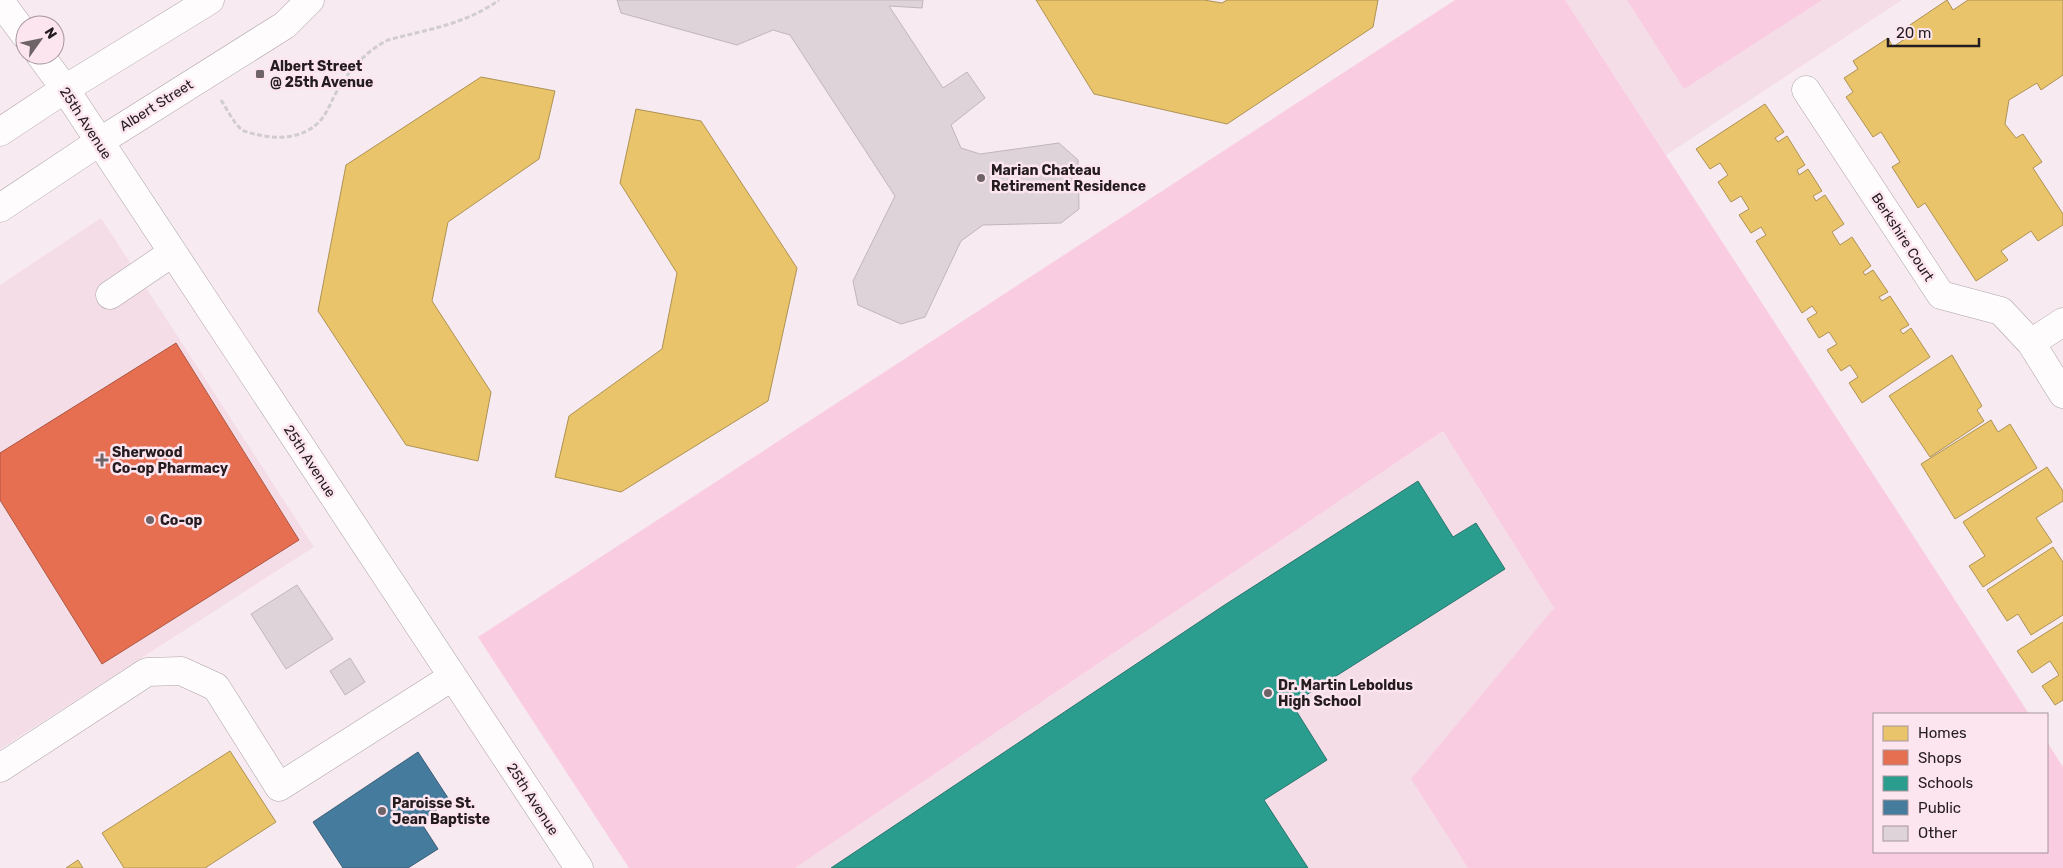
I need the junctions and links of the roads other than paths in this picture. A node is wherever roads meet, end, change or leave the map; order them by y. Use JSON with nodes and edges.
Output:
{"nodes":[{"id":1,"x":210,"y":0,"type":"edge"},
{"id":2,"x":310,"y":0,"type":"edge"},
{"id":3,"x":0,"y":1,"type":"edge"},
{"id":4,"x":15,"y":21,"type":"edge"},
{"id":5,"x":47,"y":65,"type":"edge"},
{"id":6,"x":65,"y":89,"type":"junction"},
{"id":7,"x":1806,"y":90,"type":"dead end"},
{"id":8,"x":0,"y":132,"type":"edge"},
{"id":9,"x":98,"y":142,"type":"junction"},
{"id":10,"x":0,"y":208,"type":"edge"},
{"id":11,"x":172,"y":253,"type":"junction"},
{"id":12,"x":110,"y":295,"type":"dead end"},
{"id":13,"x":2063,"y":322,"type":"edge"},
{"id":14,"x":2031,"y":343,"type":"junction"},
{"id":15,"x":2063,"y":394,"type":"edge"},
{"id":16,"x":452,"y":677,"type":"junction"},
{"id":17,"x":0,"y":768,"type":"edge"},
{"id":18,"x":579,"y":868,"type":"edge"}],
"edges":[{"from":1,"to":6,"type":"street"},
{"from":2,"to":9,"type":"street","name":"Albert Street"},
{"from":3,"to":4,"type":"street"},
{"from":5,"to":6,"type":"street","name":"25th Avenue"},
{"from":6,"to":8,"type":"street"},
{"from":6,"to":9,"type":"street","name":"25th Avenue"},
{"from":7,"to":14,"type":"street","name":"Berkshire Court"},
{"from":9,"to":10,"type":"street","name":"Albert Street"},
{"from":9,"to":11,"type":"street","name":"25th Avenue"},
{"from":11,"to":12,"type":"street"},
{"from":11,"to":16,"type":"street","name":"25th Avenue"},
{"from":13,"to":14,"type":"street"},
{"from":14,"to":15,"type":"street","name":"Berkshire Court"},
{"from":16,"to":17,"type":"street"},
{"from":16,"to":18,"type":"street","name":"25th Avenue"}]}
